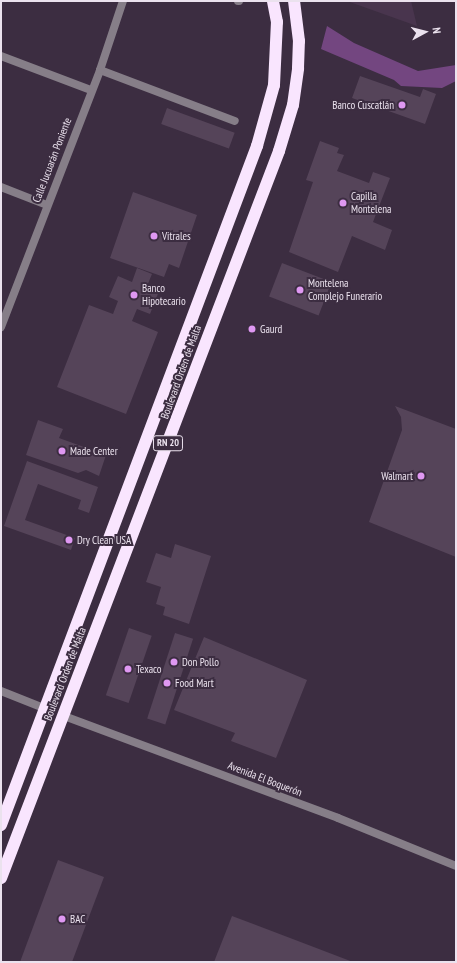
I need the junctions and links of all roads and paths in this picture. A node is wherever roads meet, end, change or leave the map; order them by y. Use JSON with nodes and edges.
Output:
{"nodes":[{"id":1,"x":123,"y":1,"type":"edge"},
{"id":2,"x":273,"y":1,"type":"edge"},
{"id":3,"x":294,"y":1,"type":"edge"},
{"id":4,"x":1,"y":56,"type":"edge"},
{"id":5,"x":100,"y":70,"type":"junction"},
{"id":6,"x":91,"y":90,"type":"junction"},
{"id":7,"x":235,"y":121,"type":"dead end"},
{"id":8,"x":1,"y":187,"type":"edge"},
{"id":9,"x":47,"y":205,"type":"junction"},
{"id":10,"x":2,"y":322,"type":"edge"},
{"id":11,"x":1,"y":691,"type":"edge"},
{"id":12,"x":46,"y":709,"type":"junction"},
{"id":13,"x":64,"y":716,"type":"junction"},
{"id":14,"x":1,"y":825,"type":"edge"},
{"id":15,"x":456,"y":866,"type":"edge"},
{"id":16,"x":1,"y":878,"type":"edge"}],
"edges":[{"from":1,"to":5,"type":"street","name":"Calle Jucuarán Poniente"},
{"from":2,"to":12,"type":"highway","name":"Boulevard Orden de Malta","number":"RN 20"},
{"from":3,"to":13,"type":"highway","name":"Boulevard Orden de Malta","number":"RN 20"},
{"from":4,"to":6,"type":"street"},
{"from":5,"to":6,"type":"street","name":"Calle Jucuarán Poniente"},
{"from":5,"to":7,"type":"street"},
{"from":6,"to":9,"type":"street","name":"Calle Jucuarán Poniente"},
{"from":8,"to":9,"type":"street"},
{"from":9,"to":10,"type":"street","name":"Calle Jucuarán Poniente"},
{"from":11,"to":12,"type":"street"},
{"from":12,"to":14,"type":"highway","name":"Boulevard Orden de Malta","number":"RN 20"},
{"from":13,"to":15,"type":"street","name":"Avenida El Boquerón"},
{"from":13,"to":16,"type":"highway","name":"Boulevard Orden de Malta","number":"RN 20"}]}
